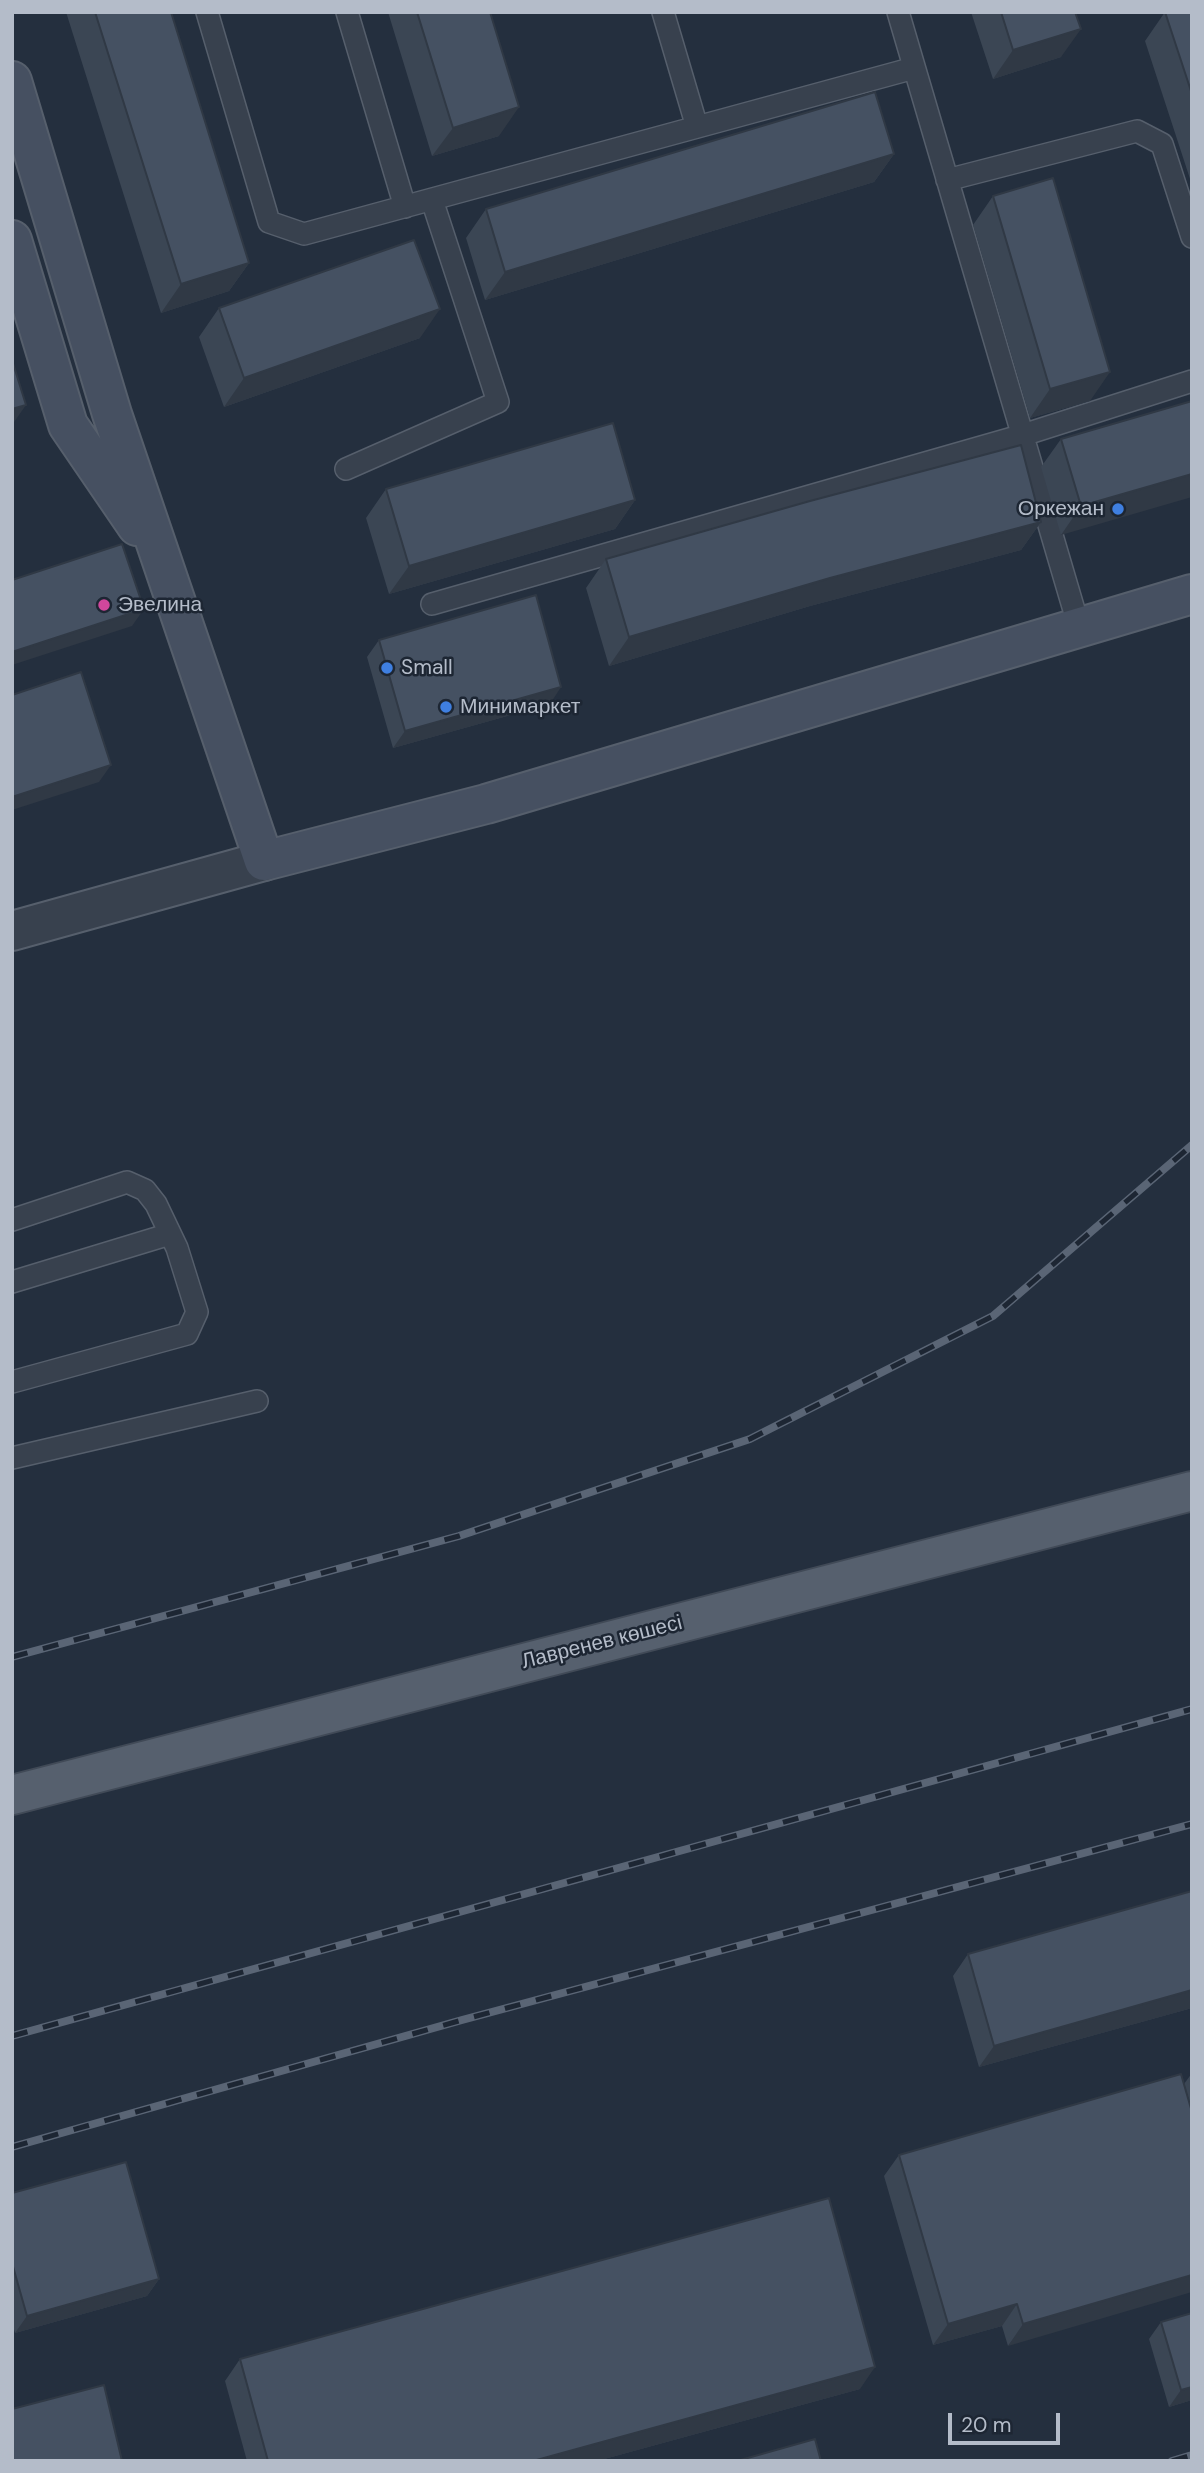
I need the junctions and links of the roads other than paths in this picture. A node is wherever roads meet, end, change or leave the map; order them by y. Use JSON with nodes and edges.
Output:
{"nodes":[{"id":1,"x":206,"y":12,"type":"edge"},
{"id":2,"x":347,"y":12,"type":"edge"},
{"id":3,"x":663,"y":12,"type":"edge"},
{"id":4,"x":898,"y":12,"type":"edge"},
{"id":5,"x":914,"y":68,"type":"junction"},
{"id":6,"x":12,"y":81,"type":"edge"},
{"id":7,"x":697,"y":127,"type":"junction"},
{"id":8,"x":947,"y":180,"type":"junction"},
{"id":9,"x":432,"y":200,"type":"junction"},
{"id":10,"x":405,"y":207,"type":"junction"},
{"id":11,"x":1192,"y":237,"type":"edge"},
{"id":12,"x":12,"y":240,"type":"edge"},
{"id":13,"x":1192,"y":381,"type":"edge"},
{"id":14,"x":1023,"y":435,"type":"junction"},
{"id":15,"x":346,"y":469,"type":"dead end"},
{"id":16,"x":166,"y":568,"type":"junction"},
{"id":17,"x":1192,"y":594,"type":"edge"},
{"id":18,"x":432,"y":604,"type":"edge"},
{"id":19,"x":1079,"y":626,"type":"junction"},
{"id":20,"x":264,"y":861,"type":"junction"},
{"id":21,"x":12,"y":931,"type":"edge"},
{"id":22,"x":12,"y":1220,"type":"edge"},
{"id":23,"x":170,"y":1234,"type":"junction"},
{"id":24,"x":12,"y":1282,"type":"edge"},
{"id":25,"x":12,"y":1382,"type":"edge"},
{"id":26,"x":257,"y":1401,"type":"dead end"},
{"id":27,"x":12,"y":1458,"type":"edge"},
{"id":28,"x":1192,"y":1491,"type":"edge"},
{"id":29,"x":12,"y":1795,"type":"edge"}],
"edges":[{"from":1,"to":10,"type":"lane"},
{"from":2,"to":10,"type":"lane"},
{"from":3,"to":7,"type":"lane"},
{"from":4,"to":5,"type":"lane"},
{"from":5,"to":7,"type":"lane"},
{"from":5,"to":8,"type":"lane"},
{"from":6,"to":16,"type":"street"},
{"from":7,"to":9,"type":"lane"},
{"from":8,"to":11,"type":"lane"},
{"from":8,"to":14,"type":"lane"},
{"from":9,"to":10,"type":"lane"},
{"from":9,"to":15,"type":"lane"},
{"from":12,"to":16,"type":"street"},
{"from":13,"to":14,"type":"lane"},
{"from":14,"to":18,"type":"lane"},
{"from":14,"to":19,"type":"lane"},
{"from":16,"to":20,"type":"street"},
{"from":17,"to":19,"type":"street"},
{"from":19,"to":20,"type":"street"},
{"from":20,"to":21,"type":"street"},
{"from":22,"to":23,"type":"lane"},
{"from":23,"to":24,"type":"lane"},
{"from":23,"to":25,"type":"lane"},
{"from":26,"to":27,"type":"lane"},
{"from":28,"to":29,"type":"main road","name":"Лавренев көшесі"}]}
